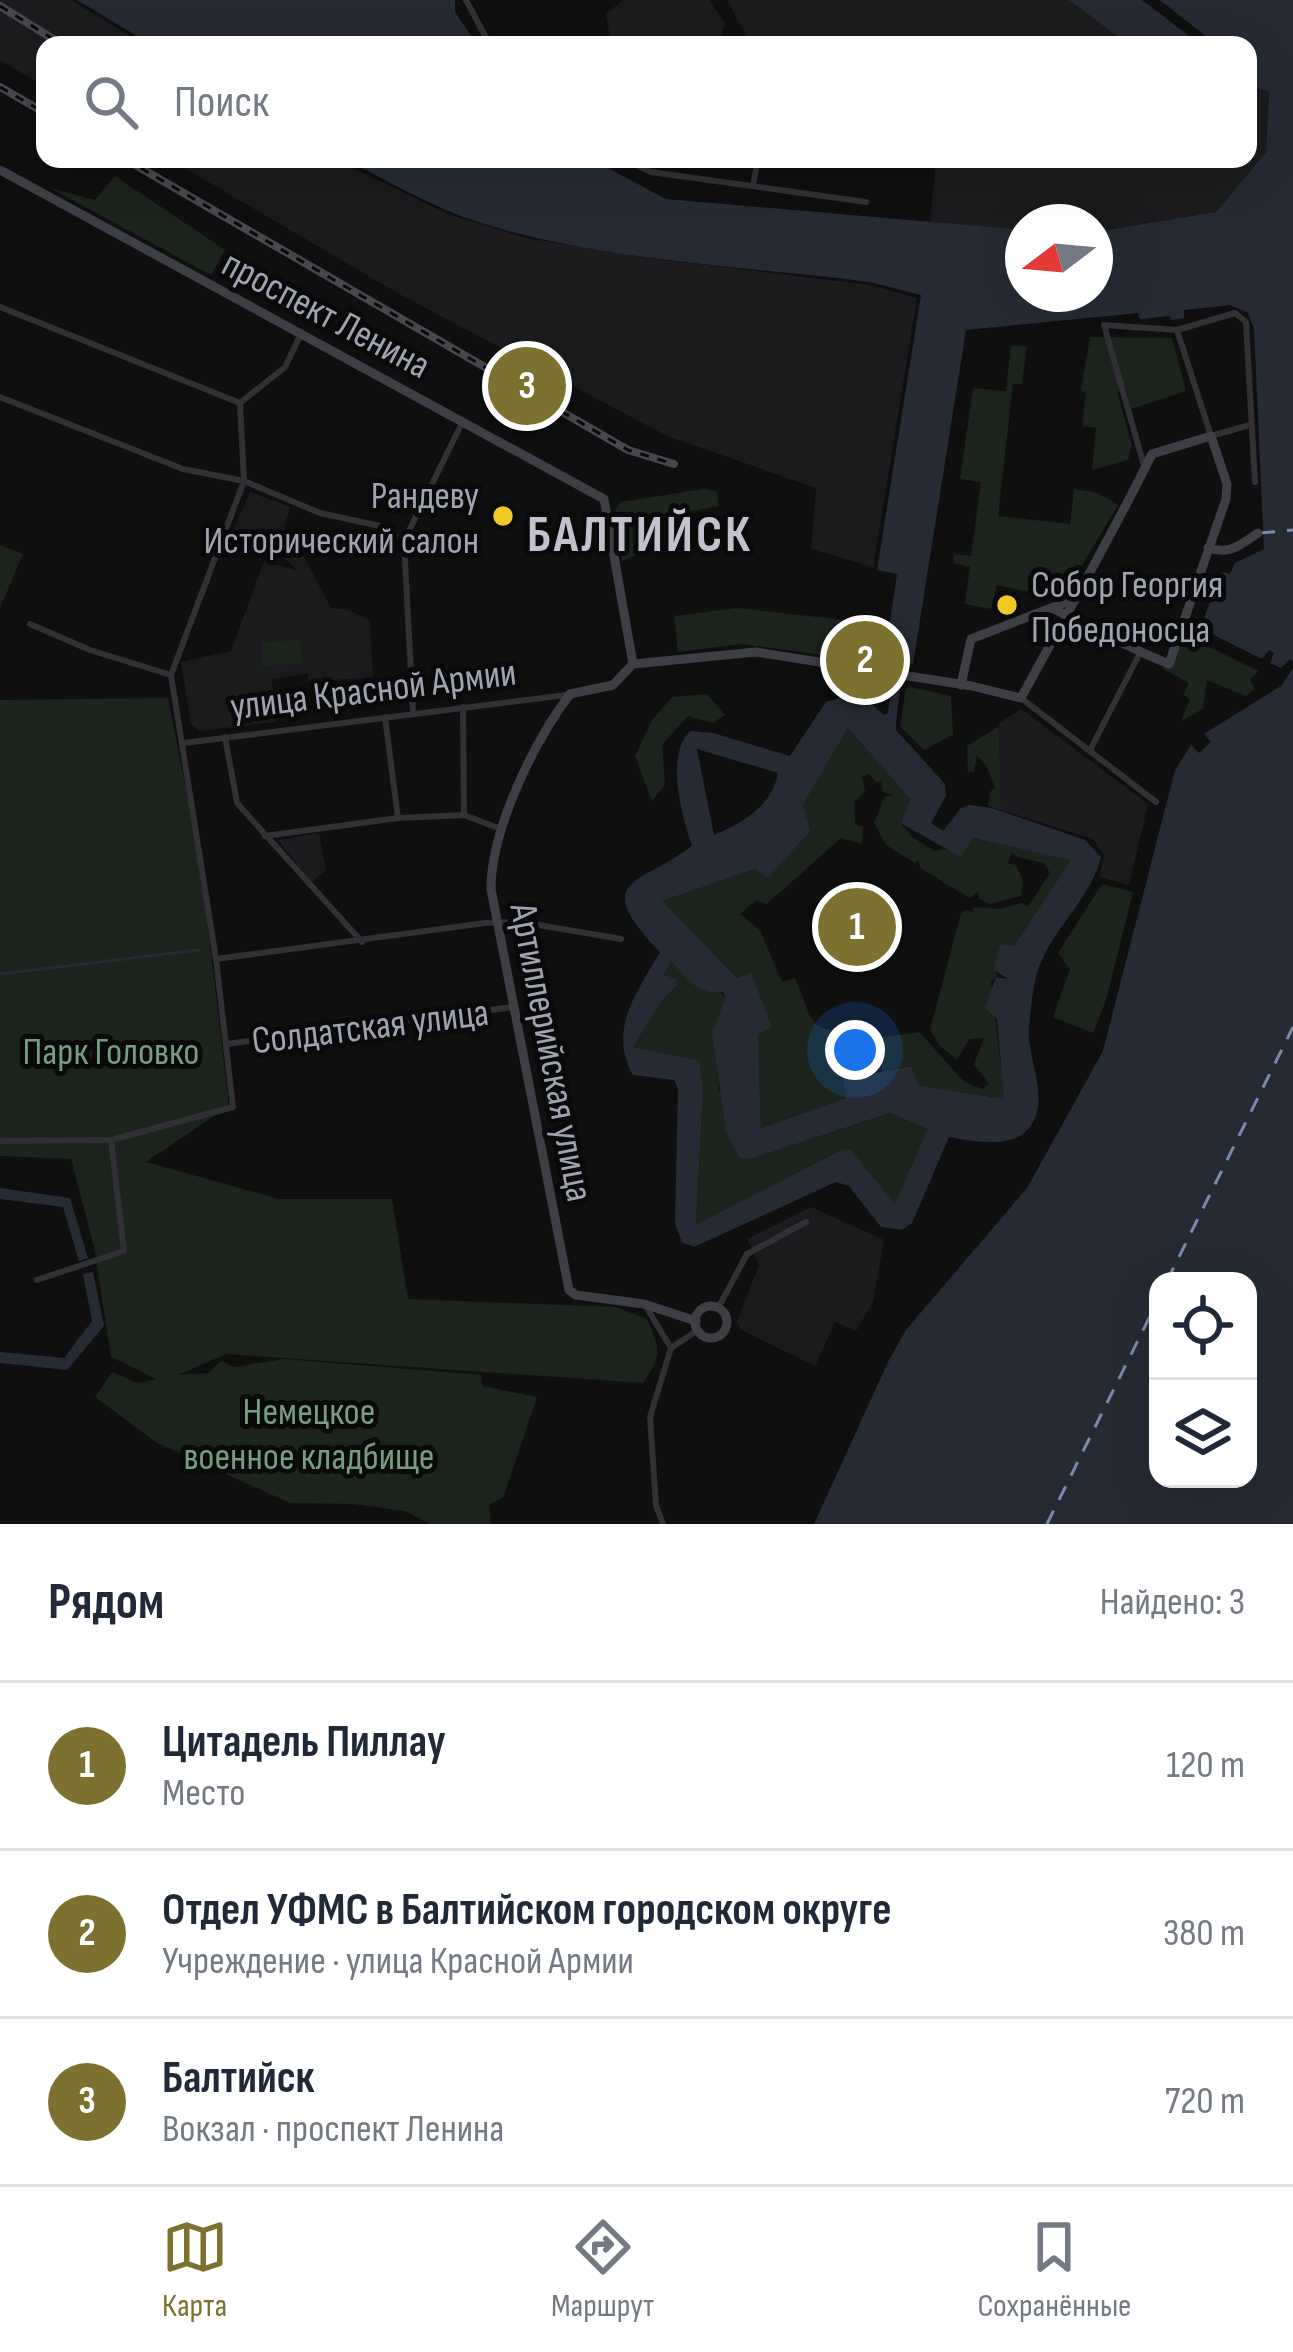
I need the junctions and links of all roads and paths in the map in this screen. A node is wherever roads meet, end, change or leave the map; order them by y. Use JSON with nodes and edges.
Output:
{"nodes":[{"id":1,"x":466,"y":0,"type":"edge"},
{"id":2,"x":485,"y":36,"type":"edge"},
{"id":3,"x":643,"y":168,"type":"edge"},
{"id":4,"x":756,"y":168,"type":"edge"},
{"id":5,"x":0,"y":170,"type":"edge"},
{"id":6,"x":753,"y":186,"type":"junction"},
{"id":7,"x":866,"y":202,"type":"dead end"},
{"id":8,"x":0,"y":308,"type":"edge"},
{"id":9,"x":1177,"y":330,"type":"junction"},
{"id":10,"x":302,"y":332,"type":"junction"},
{"id":11,"x":0,"y":397,"type":"edge"},
{"id":12,"x":240,"y":403,"type":"junction"},
{"id":13,"x":463,"y":421,"type":"junction"},
{"id":14,"x":1251,"y":424,"type":"junction"},
{"id":15,"x":1211,"y":436,"type":"junction"},
{"id":16,"x":1145,"y":469,"type":"junction"},
{"id":17,"x":244,"y":481,"type":"junction"},
{"id":18,"x":1255,"y":482,"type":"dead end"},
{"id":19,"x":1258,"y":533,"type":"dead end"},
{"id":20,"x":404,"y":541,"type":"junction"},
{"id":21,"x":1208,"y":548,"type":"junction"},
{"id":22,"x":1074,"y":599,"type":"junction"},
{"id":23,"x":1052,"y":608,"type":"junction"},
{"id":24,"x":1066,"y":615,"type":"junction"},
{"id":25,"x":30,"y":624,"type":"dead end"},
{"id":26,"x":1140,"y":652,"type":"junction"},
{"id":27,"x":633,"y":664,"type":"junction"},
{"id":28,"x":171,"y":675,"type":"junction"},
{"id":29,"x":961,"y":685,"type":"junction"},
{"id":30,"x":570,"y":694,"type":"junction"},
{"id":31,"x":1021,"y":698,"type":"junction"},
{"id":32,"x":463,"y":707,"type":"junction"},
{"id":33,"x":413,"y":713,"type":"junction"},
{"id":34,"x":385,"y":717,"type":"junction"},
{"id":35,"x":224,"y":736,"type":"junction"},
{"id":36,"x":184,"y":743,"type":"junction"},
{"id":37,"x":1090,"y":751,"type":"junction"},
{"id":38,"x":1156,"y":802,"type":"dead end"},
{"id":39,"x":464,"y":815,"type":"junction"},
{"id":40,"x":398,"y":818,"type":"junction"},
{"id":41,"x":501,"y":829,"type":"junction"},
{"id":42,"x":265,"y":836,"type":"junction"},
{"id":43,"x":497,"y":922,"type":"junction"},
{"id":44,"x":621,"y":939,"type":"dead end"},
{"id":45,"x":362,"y":942,"type":"junction"},
{"id":46,"x":216,"y":958,"type":"junction"},
{"id":47,"x":513,"y":1006,"type":"junction"},
{"id":48,"x":226,"y":1044,"type":"junction"},
{"id":49,"x":111,"y":1140,"type":"junction"},
{"id":50,"x":0,"y":1141,"type":"edge"},
{"id":51,"x":806,"y":1222,"type":"dead end"},
{"id":52,"x":37,"y":1280,"type":"dead end"},
{"id":53,"x":644,"y":1304,"type":"junction"},
{"id":54,"x":718,"y":1308,"type":"junction"},
{"id":55,"x":697,"y":1326,"type":"junction"},
{"id":56,"x":671,"y":1348,"type":"junction"},
{"id":57,"x":663,"y":1524,"type":"edge"}],
"edges":[{"from":1,"to":2,"type":"street"},
{"from":3,"to":6,"type":"street"},
{"from":4,"to":6,"type":"street"},
{"from":5,"to":10,"type":"street","name":"проспект Ленина"},
{"from":6,"to":7,"type":"street"},
{"from":8,"to":12,"type":"street"},
{"from":9,"to":14,"type":"street"},
{"from":9,"to":15,"type":"street"},
{"from":9,"to":16,"type":"street"},
{"from":10,"to":12,"type":"street"},
{"from":10,"to":13,"type":"street","name":"проспект Ленина"},
{"from":11,"to":17,"type":"street"},
{"from":12,"to":17,"type":"street"},
{"from":13,"to":20,"type":"street"},
{"from":13,"to":27,"type":"street","name":"проспект Ленина"},
{"from":14,"to":15,"type":"street"},
{"from":14,"to":18,"type":"street"},
{"from":15,"to":16,"type":"street"},
{"from":15,"to":21,"type":"street"},
{"from":16,"to":22,"type":"street"},
{"from":17,"to":20,"type":"street"},
{"from":17,"to":28,"type":"street"},
{"from":19,"to":21,"type":"street"},
{"from":20,"to":33,"type":"street"},
{"from":21,"to":26,"type":"street"},
{"from":22,"to":23,"type":"street"},
{"from":22,"to":24,"type":"street"},
{"from":23,"to":24,"type":"street"},
{"from":23,"to":29,"type":"street"},
{"from":24,"to":26,"type":"street"},
{"from":24,"to":31,"type":"street"},
{"from":25,"to":28,"type":"street"},
{"from":26,"to":37,"type":"street"},
{"from":27,"to":29,"type":"street"},
{"from":27,"to":30,"type":"street"},
{"from":28,"to":36,"type":"street"},
{"from":29,"to":31,"type":"street"},
{"from":30,"to":32,"type":"street","name":"улица Красной Армии"},
{"from":30,"to":41,"type":"street","name":"Артиллерийская улица"},
{"from":31,"to":37,"type":"street"},
{"from":32,"to":33,"type":"street","name":"улица Красной Армии"},
{"from":32,"to":39,"type":"street"},
{"from":33,"to":34,"type":"street","name":"улица Красной Армии"},
{"from":34,"to":35,"type":"street","name":"улица Красной Армии"},
{"from":34,"to":40,"type":"street"},
{"from":35,"to":36,"type":"street","name":"улица Красной Армии"},
{"from":35,"to":42,"type":"street"},
{"from":36,"to":46,"type":"street"},
{"from":37,"to":38,"type":"street"},
{"from":39,"to":40,"type":"street"},
{"from":39,"to":41,"type":"street"},
{"from":40,"to":42,"type":"street"},
{"from":41,"to":43,"type":"street","name":"Артиллерийская улица"},
{"from":42,"to":45,"type":"street"},
{"from":43,"to":44,"type":"street"},
{"from":43,"to":45,"type":"street"},
{"from":43,"to":47,"type":"street","name":"Артиллерийская улица"},
{"from":45,"to":46,"type":"street"},
{"from":46,"to":48,"type":"street"},
{"from":47,"to":48,"type":"street","name":"Солдатская улица"},
{"from":47,"to":53,"type":"street","name":"Артиллерийская улица"},
{"from":48,"to":49,"type":"street"},
{"from":49,"to":50,"type":"street"},
{"from":49,"to":52,"type":"street"},
{"from":51,"to":54,"type":"street"},
{"from":53,"to":55,"type":"street"},
{"from":53,"to":56,"type":"street"},
{"from":54,"to":55,"type":"street"},
{"from":54,"to":55,"type":"street"},
{"from":55,"to":56,"type":"street"},
{"from":56,"to":57,"type":"street"}]}
